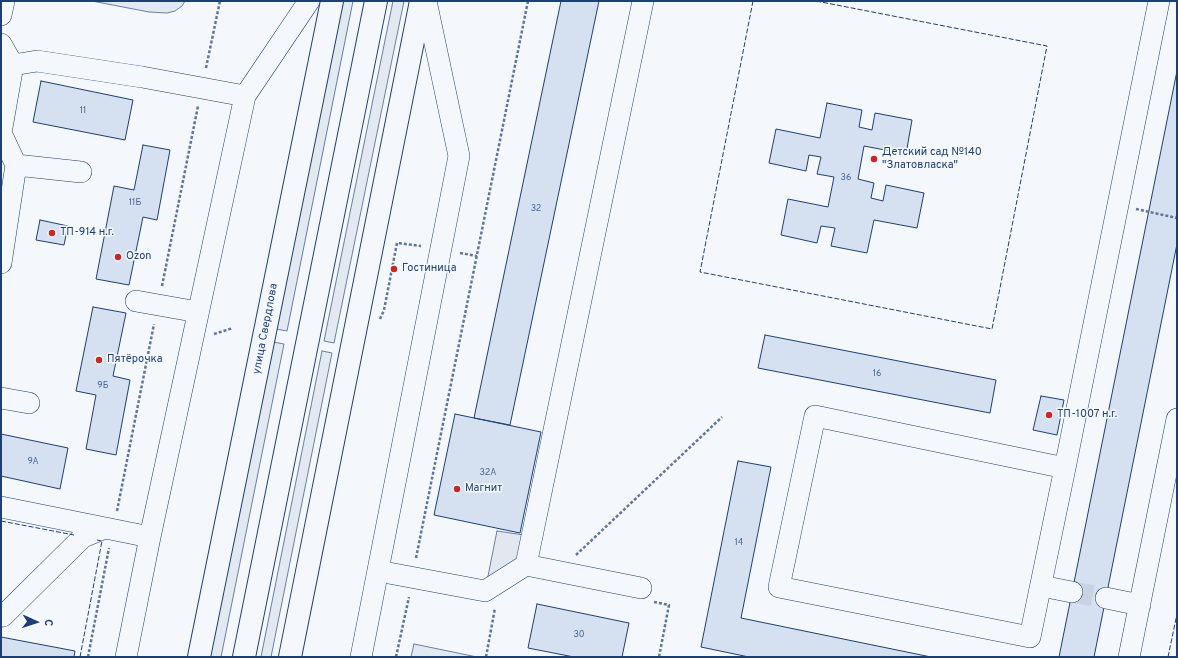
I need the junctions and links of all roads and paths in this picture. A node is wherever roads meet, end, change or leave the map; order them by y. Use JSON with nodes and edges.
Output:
{"nodes":[{"id":1,"x":4,"y":1,"type":"edge"},
{"id":2,"x":220,"y":1,"type":"edge"},
{"id":3,"x":310,"y":1,"type":"edge"},
{"id":4,"x":332,"y":1,"type":"edge"},
{"id":5,"x":376,"y":1,"type":"edge"},
{"id":6,"x":421,"y":1,"type":"edge"},
{"id":7,"x":426,"y":1,"type":"edge"},
{"id":8,"x":528,"y":1,"type":"edge"},
{"id":9,"x":643,"y":1,"type":"edge"},
{"id":10,"x":1159,"y":1,"type":"edge"},
{"id":11,"x":1,"y":15,"type":"edge"},
{"id":12,"x":1,"y":44,"type":"edge"},
{"id":13,"x":13,"y":65,"type":"junction"},
{"id":14,"x":202,"y":89,"type":"junction"},
{"id":15,"x":244,"y":96,"type":"junction"},
{"id":16,"x":16,"y":164,"type":"junction"},
{"id":17,"x":81,"y":172,"type":"dead end"},
{"id":18,"x":1118,"y":204,"type":"junction"},
{"id":19,"x":1177,"y":218,"type":"edge"},
{"id":20,"x":1,"y":263,"type":"edge"},
{"id":21,"x":136,"y":301,"type":"dead end"},
{"id":22,"x":158,"y":305,"type":"junction"},
{"id":23,"x":198,"y":312,"type":"junction"},
{"id":24,"x":1,"y":398,"type":"edge"},
{"id":25,"x":29,"y":403,"type":"dead end"},
{"id":26,"x":722,"y":417,"type":"dead end"},
{"id":27,"x":1177,"y":419,"type":"edge"},
{"id":28,"x":1065,"y":468,"type":"junction"},
{"id":29,"x":1,"y":507,"type":"edge"},
{"id":30,"x":109,"y":528,"type":"junction"},
{"id":31,"x":150,"y":537,"type":"junction"},
{"id":32,"x":526,"y":565,"type":"junction"},
{"id":33,"x":378,"y":570,"type":"junction"},
{"id":34,"x":559,"y":572,"type":"junction"},
{"id":35,"x":412,"y":577,"type":"junction"},
{"id":36,"x":1041,"y":586,"type":"junction"},
{"id":37,"x":1072,"y":592,"type":"tunnel mouth"},
{"id":38,"x":644,"y":594,"type":"joint"},
{"id":39,"x":1106,"y":598,"type":"tunnel mouth"},
{"id":40,"x":1140,"y":605,"type":"junction"},
{"id":41,"x":495,"y":607,"type":"dead end"},
{"id":42,"x":1,"y":615,"type":"edge"},
{"id":43,"x":88,"y":657,"type":"edge"},
{"id":44,"x":126,"y":657,"type":"edge"},
{"id":45,"x":200,"y":657,"type":"edge"},
{"id":46,"x":244,"y":657,"type":"edge"},
{"id":47,"x":290,"y":657,"type":"edge"},
{"id":48,"x":361,"y":657,"type":"edge"},
{"id":49,"x":396,"y":657,"type":"edge"},
{"id":50,"x":486,"y":657,"type":"edge"},
{"id":51,"x":659,"y":657,"type":"edge"},
{"id":52,"x":1129,"y":657,"type":"edge"}],
"edges":[{"from":1,"to":11,"type":"street"},
{"from":2,"to":14,"type":"path"},
{"from":3,"to":15,"type":"street"},
{"from":4,"to":45,"type":"main road","name":"улица Свердлова"},
{"from":5,"to":46,"type":"main road"},
{"from":6,"to":47,"type":"main road"},
{"from":7,"to":33,"type":"street"},
{"from":8,"to":35,"type":"path"},
{"from":9,"to":32,"type":"street"},
{"from":10,"to":18,"type":"street"},
{"from":12,"to":13,"type":"street"},
{"from":13,"to":14,"type":"street"},
{"from":13,"to":16,"type":"street"},
{"from":14,"to":15,"type":"street"},
{"from":14,"to":22,"type":"path"},
{"from":15,"to":23,"type":"street"},
{"from":16,"to":17,"type":"street"},
{"from":16,"to":20,"type":"street"},
{"from":18,"to":19,"type":"path"},
{"from":18,"to":28,"type":"street"},
{"from":21,"to":22,"type":"street"},
{"from":22,"to":23,"type":"street"},
{"from":22,"to":30,"type":"path"},
{"from":23,"to":31,"type":"street"},
{"from":24,"to":25,"type":"street"},
{"from":26,"to":34,"type":"path"},
{"from":27,"to":40,"type":"street"},
{"from":28,"to":36,"type":"street"},
{"from":28,"to":36,"type":"street"},
{"from":29,"to":30,"type":"street"},
{"from":30,"to":31,"type":"street"},
{"from":30,"to":42,"type":"street"},
{"from":30,"to":43,"type":"path"},
{"from":31,"to":44,"type":"street"},
{"from":32,"to":34,"type":"street"},
{"from":32,"to":35,"type":"street"},
{"from":33,"to":35,"type":"street"},
{"from":33,"to":48,"type":"street"},
{"from":34,"to":38,"type":"street"},
{"from":35,"to":49,"type":"path"},
{"from":36,"to":37,"type":"street"},
{"from":38,"to":51,"type":"path"},
{"from":39,"to":40,"type":"street"},
{"from":40,"to":52,"type":"street"},
{"from":41,"to":50,"type":"path"}]}
